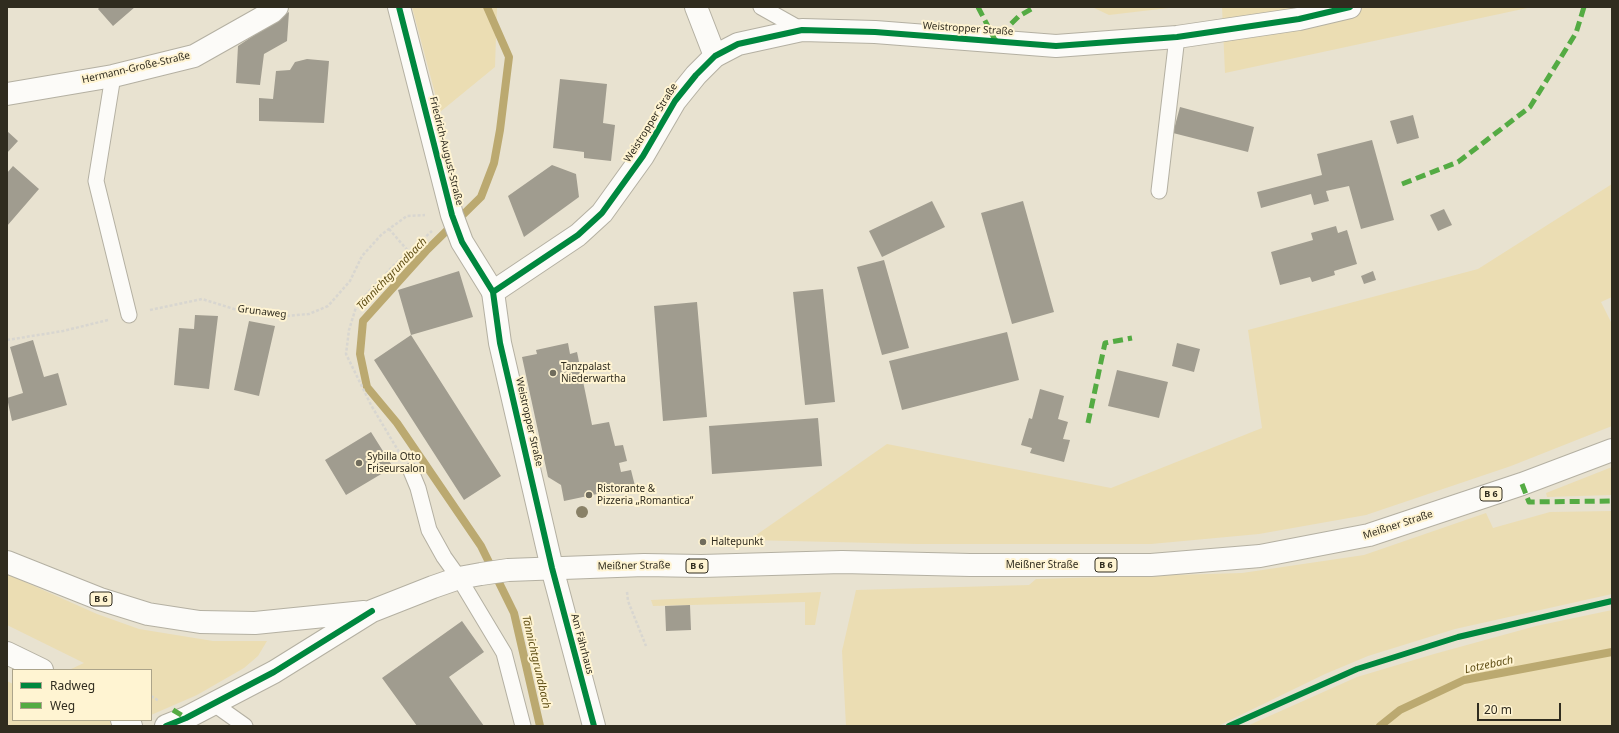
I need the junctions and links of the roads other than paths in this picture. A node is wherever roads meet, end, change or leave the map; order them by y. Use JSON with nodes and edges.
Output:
{"nodes":[{"id":1,"x":277,"y":7,"type":"edge"},
{"id":2,"x":399,"y":7,"type":"edge"},
{"id":3,"x":696,"y":7,"type":"edge"},
{"id":4,"x":761,"y":7,"type":"edge"},
{"id":5,"x":1350,"y":7,"type":"edge"},
{"id":6,"x":802,"y":30,"type":"junction"},
{"id":7,"x":1177,"y":37,"type":"junction"},
{"id":8,"x":715,"y":56,"type":"junction"},
{"id":9,"x":112,"y":76,"type":"junction"},
{"id":10,"x":7,"y":94,"type":"edge"},
{"id":11,"x":1159,"y":191,"type":"dead end"},
{"id":12,"x":493,"y":292,"type":"junction"},
{"id":13,"x":129,"y":315,"type":"road end"},
{"id":14,"x":1612,"y":450,"type":"edge"},
{"id":15,"x":411,"y":471,"type":"road end"},
{"id":16,"x":7,"y":562,"type":"edge"},
{"id":17,"x":552,"y":568,"type":"junction"},
{"id":18,"x":459,"y":578,"type":"junction"},
{"id":19,"x":372,"y":611,"type":"junction"},
{"id":20,"x":7,"y":653,"type":"edge"},
{"id":21,"x":40,"y":669,"type":"edge"},
{"id":22,"x":214,"y":704,"type":"junction"},
{"id":23,"x":166,"y":726,"type":"edge"},
{"id":24,"x":245,"y":726,"type":"edge"},
{"id":25,"x":523,"y":726,"type":"edge"},
{"id":26,"x":594,"y":726,"type":"edge"}],
"edges":[{"from":1,"to":9,"type":"street","name":"Hermann-Große-Straße"},
{"from":2,"to":12,"type":"street","name":"Friedrich-August-Straße"},
{"from":3,"to":8,"type":"street"},
{"from":4,"to":6,"type":"lane"},
{"from":5,"to":7,"type":"street","name":"Weistropper Straße"},
{"from":6,"to":7,"type":"street","name":"Weistropper Straße"},
{"from":6,"to":8,"type":"street","name":"Weistropper Straße"},
{"from":7,"to":11,"type":"lane"},
{"from":8,"to":12,"type":"street","name":"Weistropper Straße"},
{"from":9,"to":10,"type":"street","name":"Hermann-Große-Straße"},
{"from":9,"to":13,"type":"lane"},
{"from":12,"to":17,"type":"street","name":"Weistropper Straße"},
{"from":14,"to":17,"type":"street","name":"Meißner Straße","number":"B 6"},
{"from":15,"to":18,"type":"lane"},
{"from":16,"to":19,"type":"street","number":"B 6"},
{"from":17,"to":18,"type":"street","number":"B 6"},
{"from":17,"to":26,"type":"street","name":"Am Fährhaus"},
{"from":18,"to":19,"type":"street","number":"B 6"},
{"from":18,"to":25,"type":"lane"},
{"from":19,"to":22,"type":"street","number":"B 6"},
{"from":20,"to":21,"type":"street"},
{"from":22,"to":23,"type":"street","number":"B 6"},
{"from":22,"to":24,"type":"lane"}]}
